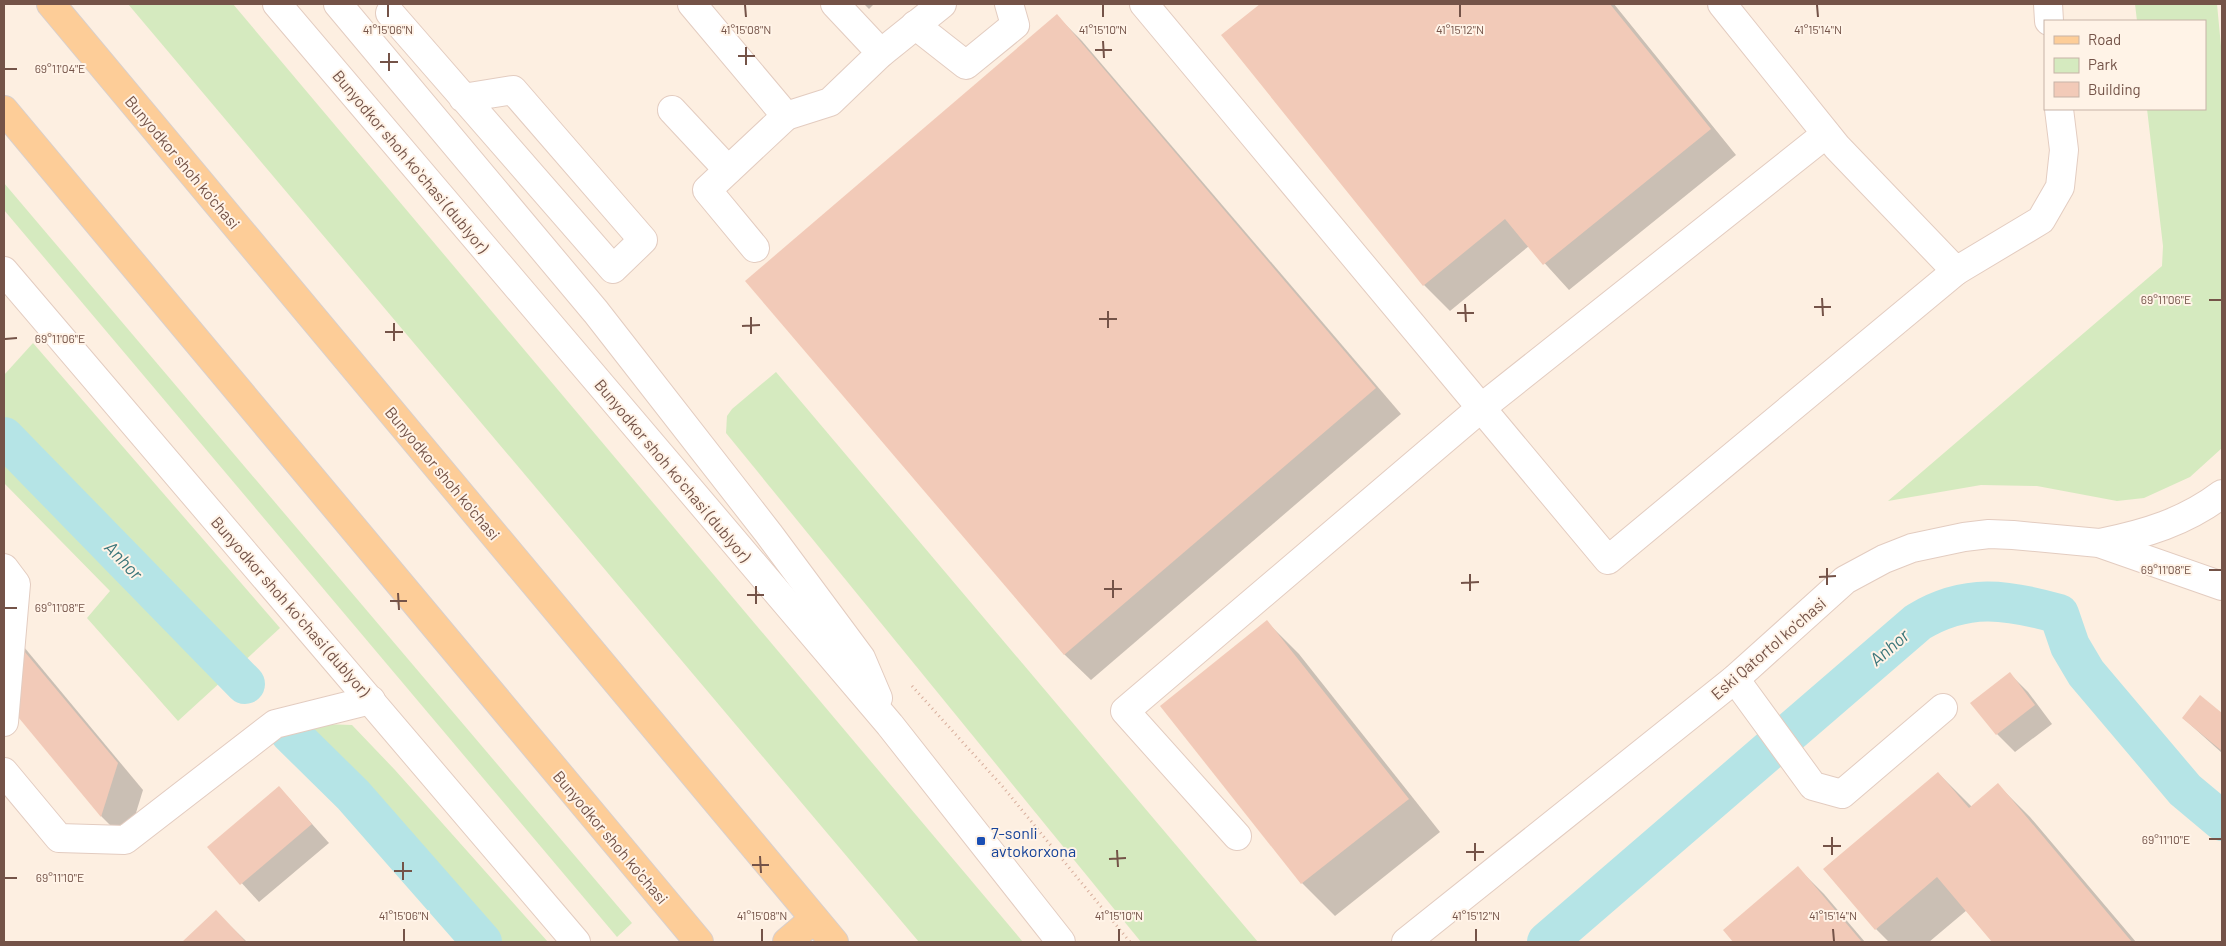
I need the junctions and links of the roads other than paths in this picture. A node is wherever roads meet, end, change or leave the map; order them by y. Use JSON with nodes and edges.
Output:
{"nodes":[{"id":1,"x":51,"y":4,"type":"edge"},
{"id":2,"x":277,"y":4,"type":"edge"},
{"id":3,"x":338,"y":4,"type":"edge"},
{"id":4,"x":692,"y":4,"type":"edge"},
{"id":5,"x":835,"y":4,"type":"edge"},
{"id":6,"x":942,"y":4,"type":"edge"},
{"id":7,"x":1009,"y":4,"type":"edge"},
{"id":8,"x":1144,"y":4,"type":"edge"},
{"id":9,"x":1722,"y":4,"type":"edge"},
{"id":10,"x":2048,"y":4,"type":"edge"},
{"id":11,"x":391,"y":7,"type":"edge"},
{"id":12,"x":2050,"y":20,"type":"edge"},
{"id":13,"x":915,"y":25,"type":"junction"},
{"id":14,"x":881,"y":53,"type":"junction"},
{"id":15,"x":463,"y":98,"type":"junction"},
{"id":16,"x":4,"y":110,"type":"edge"},
{"id":17,"x":672,"y":110,"type":"dead end"},
{"id":18,"x":2059,"y":110,"type":"edge"},
{"id":19,"x":786,"y":116,"type":"junction"},
{"id":20,"x":1826,"y":134,"type":"junction"},
{"id":21,"x":728,"y":170,"type":"junction"},
{"id":22,"x":755,"y":248,"type":"dead end"},
{"id":23,"x":4,"y":271,"type":"edge"},
{"id":24,"x":1956,"y":272,"type":"junction"},
{"id":25,"x":1481,"y":408,"type":"junction"},
{"id":26,"x":2222,"y":494,"type":"edge"},
{"id":27,"x":2099,"y":543,"type":"junction"},
{"id":28,"x":4,"y":568,"type":"edge"},
{"id":29,"x":2222,"y":586,"type":"edge"},
{"id":30,"x":1735,"y":679,"type":"junction"},
{"id":31,"x":372,"y":700,"type":"junction"},
{"id":32,"x":1943,"y":708,"type":"dead end"},
{"id":33,"x":4,"y":722,"type":"edge"},
{"id":34,"x":890,"y":724,"type":"junction"},
{"id":35,"x":4,"y":772,"type":"edge"},
{"id":36,"x":1237,"y":836,"type":"dead end"},
{"id":37,"x":814,"y":918,"type":"junction"},
{"id":38,"x":576,"y":942,"type":"edge"},
{"id":39,"x":699,"y":942,"type":"edge"},
{"id":40,"x":787,"y":942,"type":"edge"},
{"id":41,"x":834,"y":942,"type":"edge"},
{"id":42,"x":1061,"y":942,"type":"edge"},
{"id":43,"x":1406,"y":942,"type":"edge"}],
"edges":[{"from":1,"to":37,"type":"main road","name":"Bunyodkor shoh ko'chasi"},
{"from":2,"to":34,"type":"street","name":"Bunyodkor shoh koʻchasi (dublyor)"},
{"from":3,"to":34,"type":"street"},
{"from":4,"to":19,"type":"street"},
{"from":5,"to":14,"type":"street"},
{"from":6,"to":13,"type":"street"},
{"from":7,"to":13,"type":"street"},
{"from":8,"to":25,"type":"street"},
{"from":9,"to":20,"type":"street"},
{"from":10,"to":12,"type":"street"},
{"from":11,"to":15,"type":"street"},
{"from":13,"to":14,"type":"street"},
{"from":14,"to":19,"type":"street"},
{"from":15,"to":15,"type":"street"},
{"from":16,"to":39,"type":"main road","name":"Bunyodkor shoh ko'chasi"},
{"from":17,"to":21,"type":"street"},
{"from":18,"to":24,"type":"street"},
{"from":19,"to":21,"type":"street"},
{"from":20,"to":24,"type":"street"},
{"from":20,"to":25,"type":"street"},
{"from":21,"to":22,"type":"street"},
{"from":23,"to":31,"type":"street","name":"Bunyodkor shoh koʻchasi (dublyor)"},
{"from":24,"to":25,"type":"street"},
{"from":25,"to":36,"type":"street"},
{"from":26,"to":27,"type":"street"},
{"from":27,"to":29,"type":"street","name":"Eski Qatortol ko'chasi"},
{"from":27,"to":30,"type":"street","name":"Eski Qatortol ko'chasi"},
{"from":28,"to":33,"type":"street"},
{"from":30,"to":32,"type":"street"},
{"from":30,"to":43,"type":"street","name":"Eski Qatortol ko'chasi"},
{"from":31,"to":35,"type":"street"},
{"from":31,"to":38,"type":"street","name":"Bunyodkor shoh koʻchasi (dublyor)"},
{"from":34,"to":42,"type":"street","name":"Bunyodkor shoh koʻchasi (dublyor)"},
{"from":37,"to":40,"type":"main road"},
{"from":37,"to":41,"type":"main road","name":"Bunyodkor shoh ko'chasi"}]}
